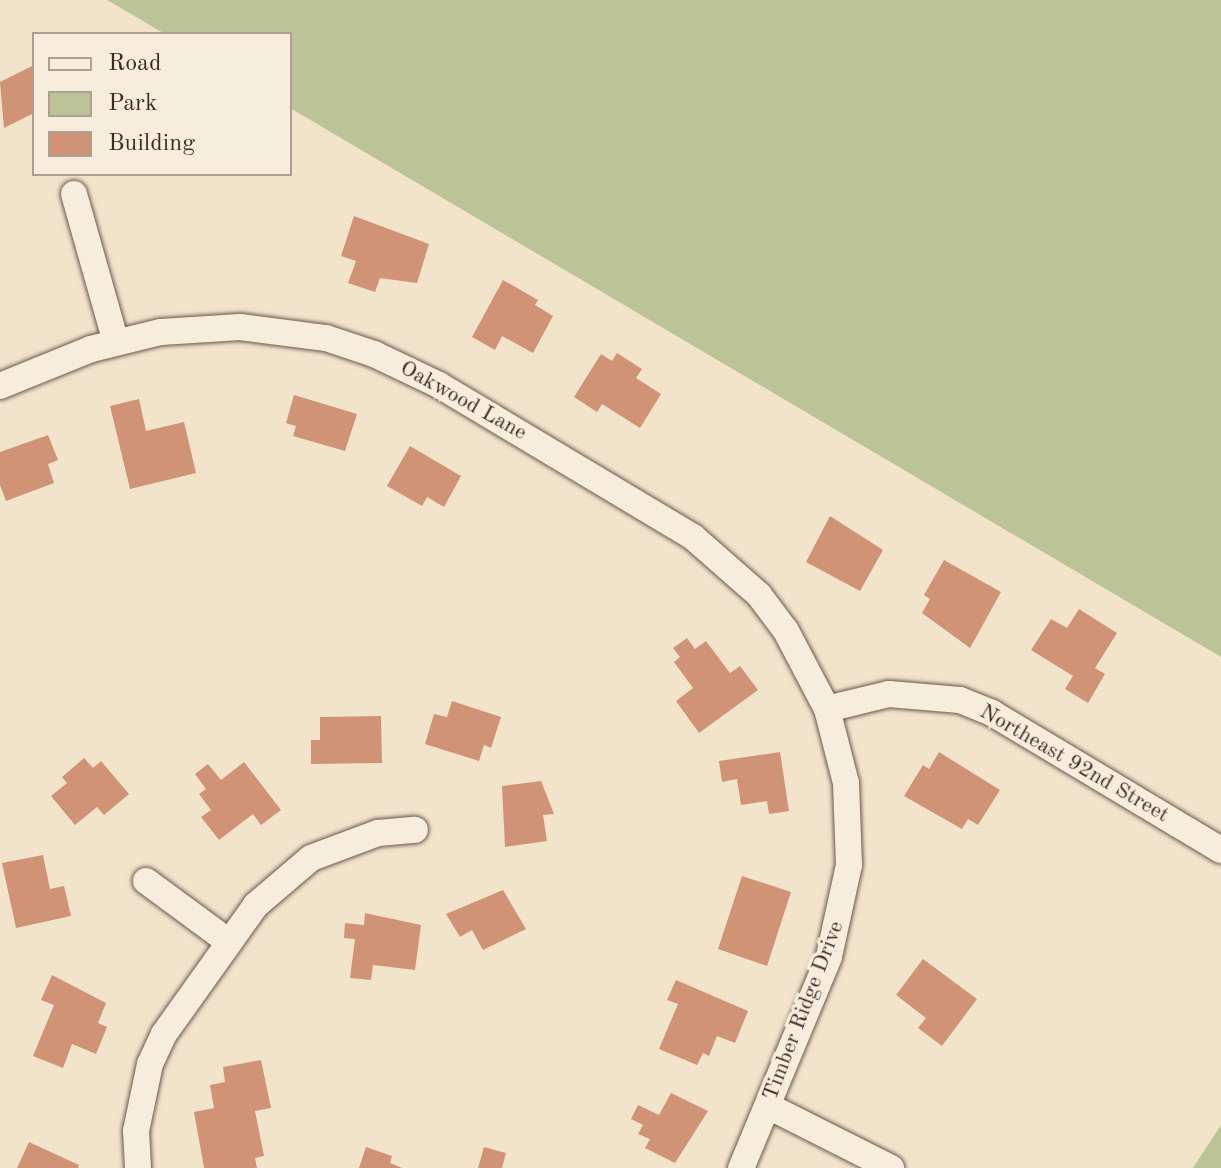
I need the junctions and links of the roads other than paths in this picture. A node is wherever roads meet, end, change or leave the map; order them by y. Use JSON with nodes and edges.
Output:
{"nodes":[{"id":1,"x":74,"y":194,"type":"dead end"},
{"id":2,"x":116,"y":342,"type":"junction"},
{"id":3,"x":0,"y":386,"type":"edge"},
{"id":4,"x":827,"y":709,"type":"junction"},
{"id":5,"x":415,"y":830,"type":"dead end"},
{"id":6,"x":1221,"y":850,"type":"edge"},
{"id":7,"x":146,"y":881,"type":"dead end"},
{"id":8,"x":229,"y":942,"type":"junction"},
{"id":9,"x":768,"y":1106,"type":"junction"},
{"id":10,"x":138,"y":1168,"type":"edge"},
{"id":11,"x":741,"y":1168,"type":"edge"},
{"id":12,"x":891,"y":1168,"type":"edge"}],
"edges":[{"from":1,"to":2,"type":"street"},
{"from":2,"to":3,"type":"street","name":"Oakwood Lane"},
{"from":2,"to":4,"type":"street","name":"Oakwood Lane"},
{"from":4,"to":6,"type":"street","name":"Northeast 92nd Street"},
{"from":4,"to":9,"type":"street","name":"Timber Ridge Drive"},
{"from":5,"to":8,"type":"street"},
{"from":7,"to":8,"type":"street"},
{"from":8,"to":10,"type":"street"},
{"from":9,"to":11,"type":"street","name":"Timber Ridge Drive"},
{"from":9,"to":12,"type":"street"}]}
